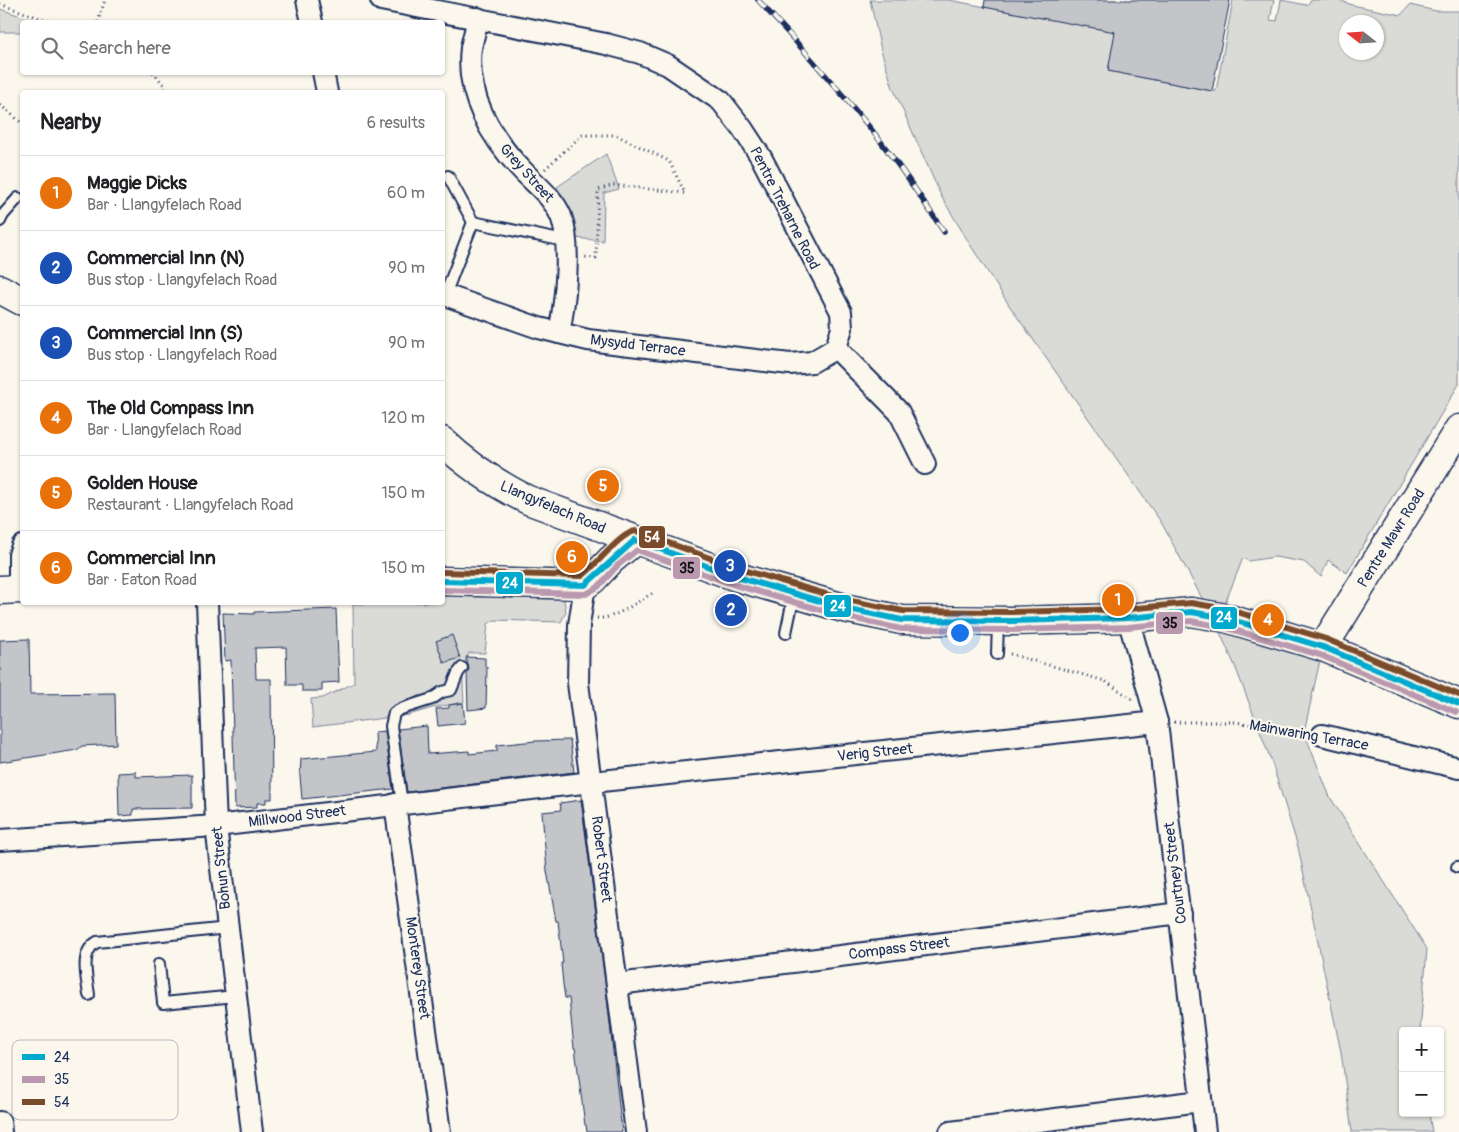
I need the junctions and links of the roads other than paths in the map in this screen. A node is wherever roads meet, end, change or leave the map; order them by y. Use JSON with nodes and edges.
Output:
{"nodes":[{"id":1,"x":307,"y":0,"type":"edge"},
{"id":2,"x":381,"y":0,"type":"edge"},
{"id":3,"x":478,"y":18,"type":"junction"},
{"id":4,"x":312,"y":20,"type":"edge"},
{"id":5,"x":324,"y":75,"type":"edge"},
{"id":6,"x":327,"y":90,"type":"edge"},
{"id":7,"x":448,"y":176,"type":"dead end"},
{"id":8,"x":18,"y":198,"type":"dead end"},
{"id":9,"x":0,"y":221,"type":"edge"},
{"id":10,"x":473,"y":222,"type":"junction"},
{"id":11,"x":566,"y":248,"type":"junction"},
{"id":12,"x":0,"y":289,"type":"edge"},
{"id":13,"x":445,"y":292,"type":"edge"},
{"id":14,"x":445,"y":295,"type":"edge"},
{"id":15,"x":20,"y":300,"type":"edge"},
{"id":16,"x":559,"y":333,"type":"junction"},
{"id":17,"x":836,"y":348,"type":"junction"},
{"id":18,"x":1459,"y":429,"type":"edge"},
{"id":19,"x":445,"y":444,"type":"edge"},
{"id":20,"x":925,"y":464,"type":"dead end"},
{"id":21,"x":635,"y":540,"type":"junction"},
{"id":22,"x":20,"y":552,"type":"edge"},
{"id":23,"x":445,"y":580,"type":"edge"},
{"id":24,"x":585,"y":585,"type":"junction"},
{"id":25,"x":14,"y":589,"type":"edge"},
{"id":26,"x":794,"y":594,"type":"junction"},
{"id":27,"x":208,"y":605,"type":"edge"},
{"id":28,"x":1128,"y":618,"type":"junction"},
{"id":29,"x":999,"y":621,"type":"junction"},
{"id":30,"x":786,"y":633,"type":"dead end"},
{"id":31,"x":1323,"y":647,"type":"junction"},
{"id":32,"x":1001,"y":654,"type":"road end"},
{"id":33,"x":462,"y":668,"type":"dead end"},
{"id":34,"x":1459,"y":704,"type":"edge"},
{"id":35,"x":1157,"y":722,"type":"junction"},
{"id":36,"x":1322,"y":735,"type":"road end"},
{"id":37,"x":1459,"y":768,"type":"edge"},
{"id":38,"x":592,"y":782,"type":"junction"},
{"id":39,"x":399,"y":804,"type":"junction"},
{"id":40,"x":216,"y":826,"type":"junction"},
{"id":41,"x":0,"y":840,"type":"edge"},
{"id":42,"x":1180,"y":913,"type":"junction"},
{"id":43,"x":228,"y":928,"type":"junction"},
{"id":44,"x":159,"y":964,"type":"dead end"},
{"id":45,"x":618,"y":984,"type":"junction"},
{"id":46,"x":89,"y":995,"type":"dead end"},
{"id":47,"x":236,"y":996,"type":"junction"},
{"id":48,"x":1201,"y":1101,"type":"junction"},
{"id":49,"x":0,"y":1122,"type":"edge"},
{"id":50,"x":1,"y":1132,"type":"edge"},
{"id":51,"x":252,"y":1132,"type":"edge"},
{"id":52,"x":440,"y":1132,"type":"edge"},
{"id":53,"x":636,"y":1132,"type":"edge"},
{"id":54,"x":950,"y":1132,"type":"edge"},
{"id":55,"x":1205,"y":1132,"type":"edge"}],
"edges":[{"from":1,"to":4,"type":"street"},
{"from":2,"to":3,"type":"street","name":"Pentre Treharne Road"},
{"from":3,"to":11,"type":"street","name":"Grey Street"},
{"from":3,"to":17,"type":"street","name":"Pentre Treharne Road"},
{"from":5,"to":6,"type":"street"},
{"from":7,"to":10,"type":"lane"},
{"from":8,"to":9,"type":"lane"},
{"from":10,"to":11,"type":"lane"},
{"from":10,"to":13,"type":"lane"},
{"from":11,"to":16,"type":"street","name":"Grey Street"},
{"from":12,"to":15,"type":"main road"},
{"from":14,"to":16,"type":"street","name":"Mysydd Terrace"},
{"from":16,"to":17,"type":"street","name":"Mysydd Terrace"},
{"from":17,"to":20,"type":"street"},
{"from":18,"to":31,"type":"main road","name":"Pentre Mawr Road"},
{"from":19,"to":21,"type":"main road","name":"Llangyfelach Road"},
{"from":21,"to":24,"type":"main road"},
{"from":21,"to":26,"type":"main road","name":"Llangyfelach Road"},
{"from":22,"to":25,"type":"street"},
{"from":23,"to":24,"type":"main road"},
{"from":24,"to":38,"type":"street","name":"Robert Street"},
{"from":26,"to":29,"type":"main road","name":"Llangyfelach Road"},
{"from":26,"to":30,"type":"lane"},
{"from":27,"to":40,"type":"street","name":"Bohun Street"},
{"from":28,"to":29,"type":"main road","name":"Llangyfelach Road"},
{"from":28,"to":31,"type":"main road","name":"Llangyfelach Road"},
{"from":28,"to":35,"type":"street","name":"Courtney Street"},
{"from":29,"to":32,"type":"lane"},
{"from":31,"to":34,"type":"main road","name":"Llangyfelach Road"},
{"from":33,"to":39,"type":"lane"},
{"from":35,"to":38,"type":"street","name":"Verig Street"},
{"from":35,"to":42,"type":"street","name":"Courtney Street"},
{"from":36,"to":37,"type":"street","name":"Mainwaring Terrace"},
{"from":38,"to":39,"type":"street","name":"Millwood Street"},
{"from":38,"to":45,"type":"street","name":"Robert Street"},
{"from":39,"to":40,"type":"street","name":"Millwood Street"},
{"from":39,"to":52,"type":"street","name":"Monterey Street"},
{"from":40,"to":41,"type":"street","name":"Millwood Street"},
{"from":40,"to":43,"type":"street","name":"Bohun Street"},
{"from":42,"to":45,"type":"street","name":"Compass Street"},
{"from":42,"to":48,"type":"street","name":"Courtney Street"},
{"from":43,"to":46,"type":"lane"},
{"from":43,"to":47,"type":"street","name":"Bohun Street"},
{"from":44,"to":47,"type":"lane"},
{"from":45,"to":53,"type":"street","name":"Robert Street"},
{"from":47,"to":51,"type":"street","name":"Bohun Street"},
{"from":48,"to":54,"type":"street"},
{"from":48,"to":55,"type":"street","name":"Courtney Street"},
{"from":49,"to":50,"type":"street"}]}
